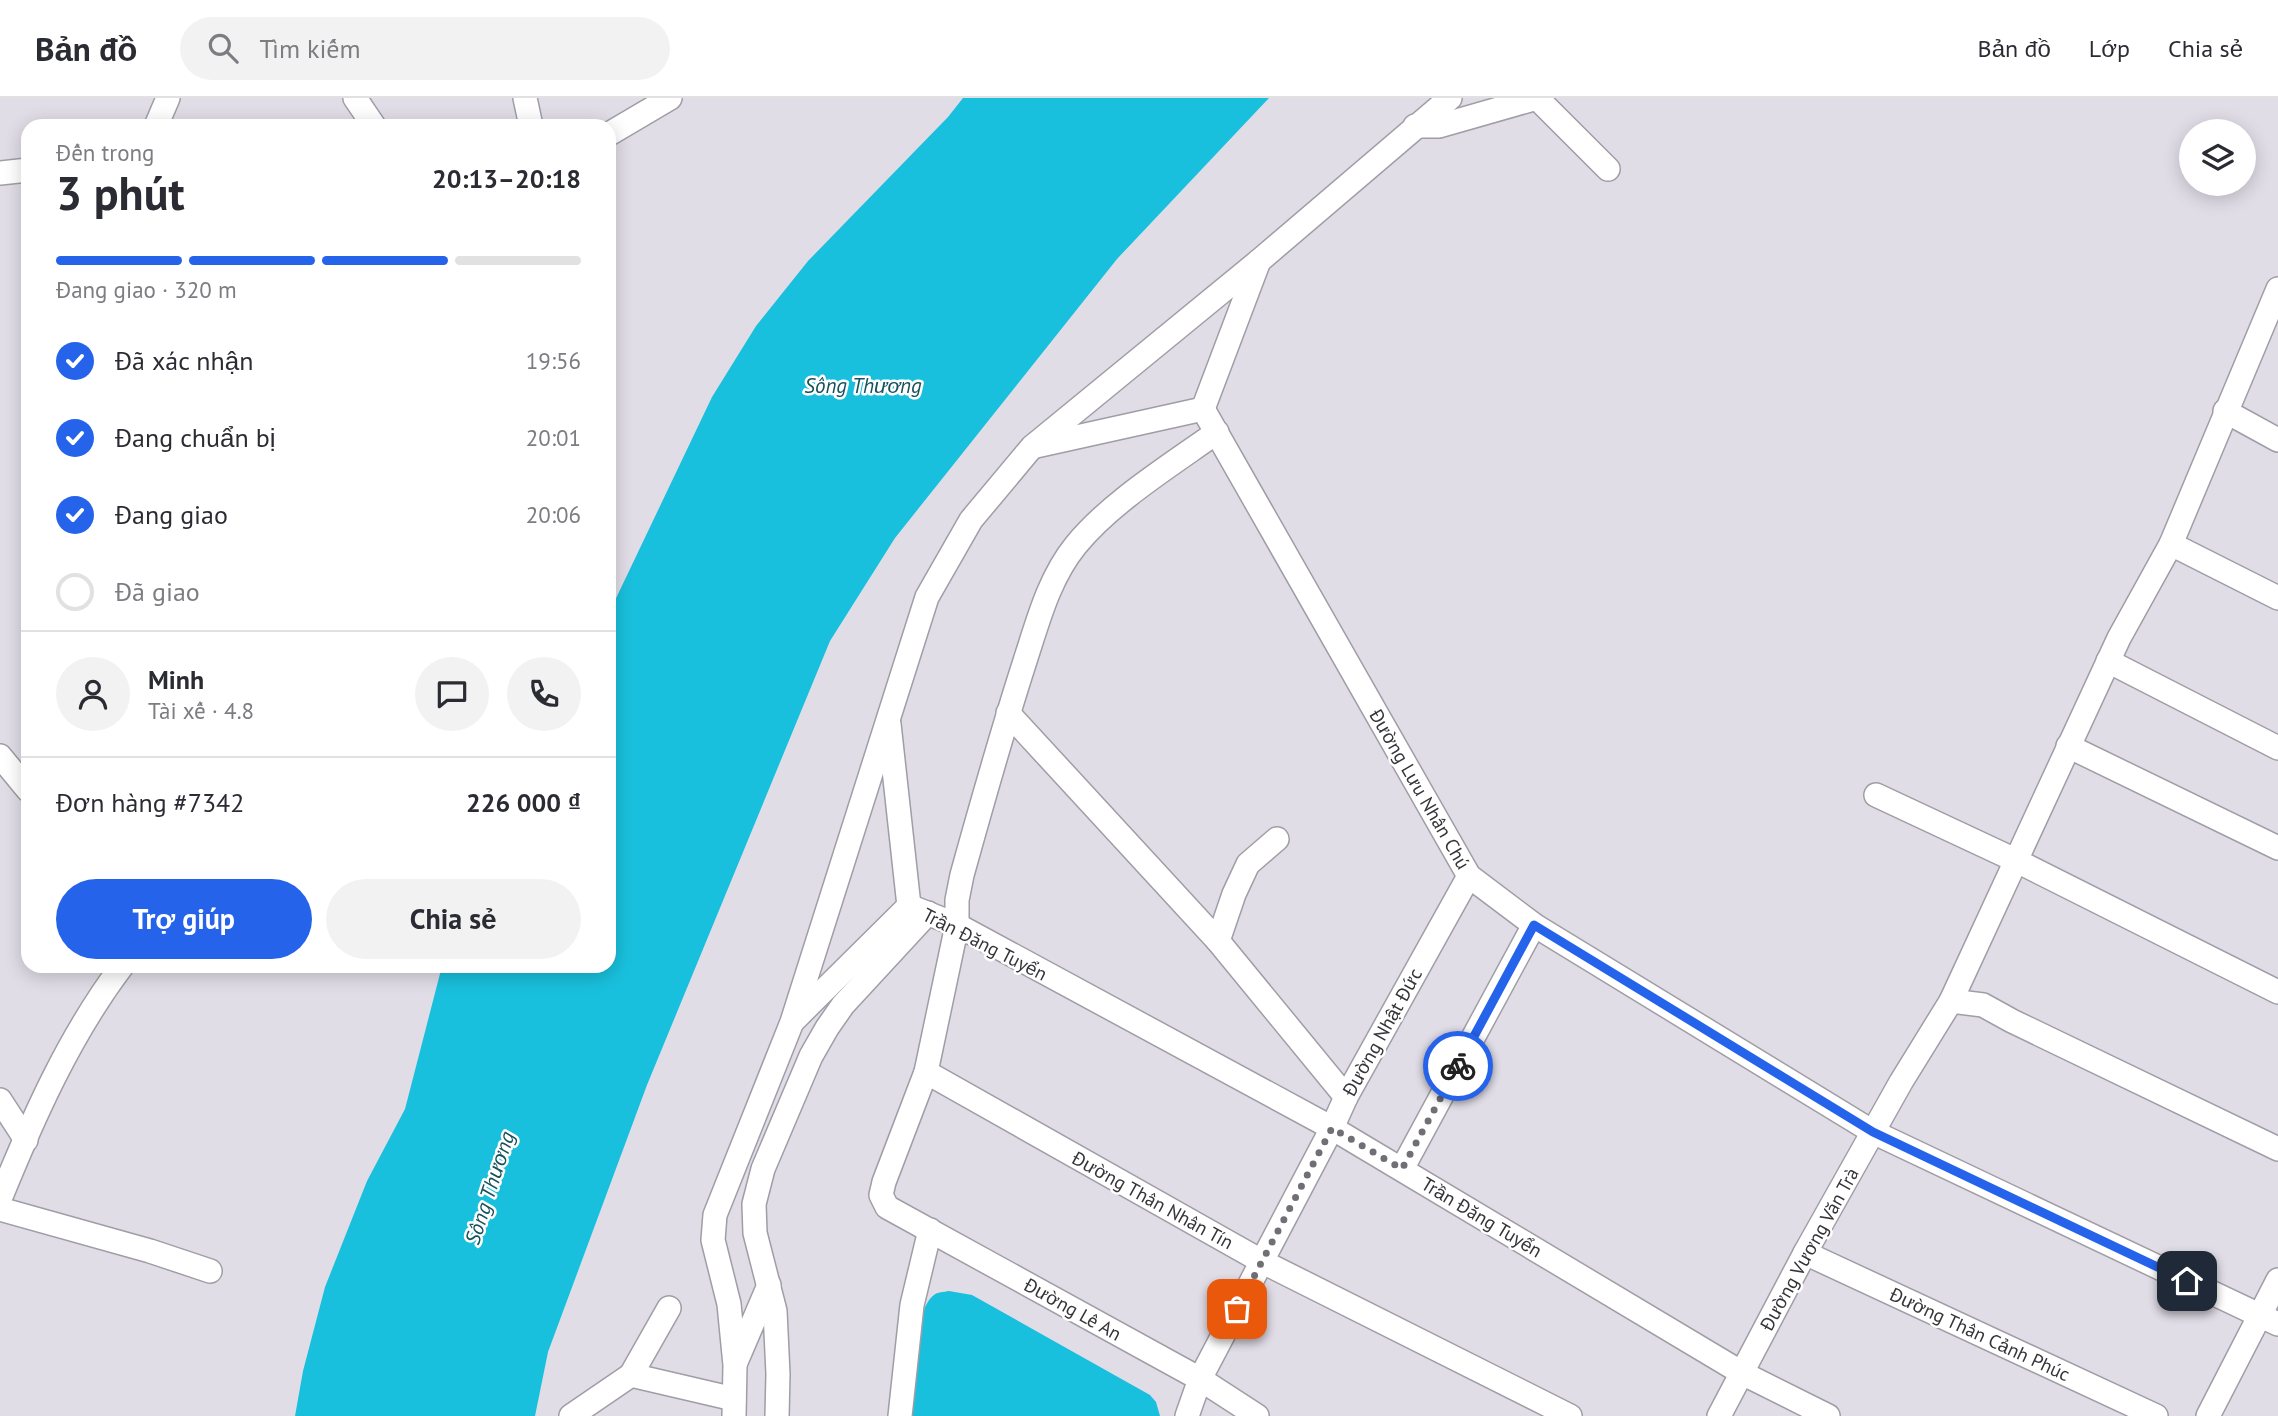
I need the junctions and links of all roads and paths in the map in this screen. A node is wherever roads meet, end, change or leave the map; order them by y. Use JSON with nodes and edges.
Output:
{"nodes":[{"id":1,"x":168,"y":98,"type":"edge"},
{"id":2,"x":355,"y":98,"type":"edge"},
{"id":3,"x":524,"y":98,"type":"edge"},
{"id":4,"x":670,"y":98,"type":"edge"},
{"id":5,"x":1450,"y":98,"type":"edge"},
{"id":6,"x":1537,"y":98,"type":"edge"},
{"id":7,"x":159,"y":119,"type":"edge"},
{"id":8,"x":369,"y":119,"type":"edge"},
{"id":9,"x":520,"y":119,"type":"edge"},
{"id":10,"x":529,"y":119,"type":"edge"},
{"id":11,"x":1415,"y":126,"type":"junction"},
{"id":12,"x":616,"y":130,"type":"edge"},
{"id":13,"x":1608,"y":169,"type":"dead end"},
{"id":14,"x":21,"y":171,"type":"edge"},
{"id":15,"x":0,"y":173,"type":"edge"},
{"id":16,"x":1259,"y":261,"type":"junction"},
{"id":17,"x":2278,"y":289,"type":"edge"},
{"id":18,"x":1203,"y":409,"type":"junction"},
{"id":19,"x":2225,"y":411,"type":"junction"},
{"id":20,"x":1217,"y":432,"type":"junction"},
{"id":21,"x":2278,"y":440,"type":"edge"},
{"id":22,"x":1032,"y":447,"type":"junction"},
{"id":23,"x":2171,"y":544,"type":"junction"},
{"id":24,"x":2278,"y":598,"type":"edge"},
{"id":25,"x":2108,"y":661,"type":"junction"},
{"id":26,"x":1008,"y":713,"type":"junction"},
{"id":27,"x":888,"y":716,"type":"junction"},
{"id":28,"x":2068,"y":746,"type":"junction"},
{"id":29,"x":2278,"y":748,"type":"edge"},
{"id":30,"x":0,"y":756,"type":"edge"},
{"id":31,"x":21,"y":782,"type":"edge"},
{"id":32,"x":1876,"y":795,"type":"dead end"},
{"id":33,"x":1277,"y":839,"type":"dead end"},
{"id":34,"x":2278,"y":848,"type":"edge"},
{"id":35,"x":2015,"y":860,"type":"junction"},
{"id":36,"x":1469,"y":876,"type":"junction"},
{"id":37,"x":918,"y":910,"type":"junction"},
{"id":38,"x":957,"y":925,"type":"junction"},
{"id":39,"x":1534,"y":925,"type":"junction"},
{"id":40,"x":1218,"y":941,"type":"junction"},
{"id":41,"x":117,"y":973,"type":"edge"},
{"id":42,"x":2278,"y":992,"type":"edge"},
{"id":43,"x":1951,"y":1001,"type":"junction"},
{"id":44,"x":792,"y":1022,"type":"junction"},
{"id":45,"x":926,"y":1072,"type":"junction"},
{"id":46,"x":1346,"y":1097,"type":"junction"},
{"id":47,"x":0,"y":1100,"type":"edge"},
{"id":48,"x":1332,"y":1128,"type":"junction"},
{"id":49,"x":1873,"y":1132,"type":"junction"},
{"id":50,"x":26,"y":1140,"type":"junction"},
{"id":51,"x":2278,"y":1149,"type":"edge"},
{"id":52,"x":1402,"y":1169,"type":"junction"},
{"id":53,"x":0,"y":1199,"type":"edge"},
{"id":54,"x":0,"y":1209,"type":"edge"},
{"id":55,"x":930,"y":1230,"type":"junction"},
{"id":56,"x":1805,"y":1253,"type":"junction"},
{"id":57,"x":1263,"y":1262,"type":"junction"},
{"id":58,"x":210,"y":1271,"type":"dead end"},
{"id":59,"x":2278,"y":1280,"type":"edge"},
{"id":60,"x":769,"y":1285,"type":"junction"},
{"id":61,"x":669,"y":1308,"type":"dead end"},
{"id":62,"x":2269,"y":1319,"type":"edge"},
{"id":63,"x":735,"y":1365,"type":"junction"},
{"id":64,"x":1742,"y":1373,"type":"junction"},
{"id":65,"x":631,"y":1375,"type":"junction"},
{"id":66,"x":1200,"y":1379,"type":"junction"},
{"id":67,"x":734,"y":1407,"type":"edge"},
{"id":68,"x":571,"y":1416,"type":"edge"},
{"id":69,"x":777,"y":1416,"type":"edge"},
{"id":70,"x":900,"y":1416,"type":"edge"},
{"id":71,"x":1187,"y":1416,"type":"edge"},
{"id":72,"x":1257,"y":1416,"type":"edge"},
{"id":73,"x":1570,"y":1416,"type":"edge"},
{"id":74,"x":1719,"y":1416,"type":"edge"},
{"id":75,"x":1828,"y":1416,"type":"edge"},
{"id":76,"x":2155,"y":1416,"type":"edge"},
{"id":77,"x":2208,"y":1416,"type":"edge"}],
"edges":[{"from":1,"to":7,"type":"street"},
{"from":2,"to":8,"type":"street"},
{"from":3,"to":9,"type":"street"},
{"from":3,"to":10,"type":"street"},
{"from":4,"to":12,"type":"street"},
{"from":5,"to":11,"type":"street"},
{"from":6,"to":11,"type":"street"},
{"from":6,"to":13,"type":"street"},
{"from":11,"to":16,"type":"street"},
{"from":14,"to":15,"type":"street"},
{"from":16,"to":18,"type":"street"},
{"from":16,"to":22,"type":"street"},
{"from":17,"to":19,"type":"street","name":"Đường Vương Văn Trà"},
{"from":18,"to":20,"type":"street","name":"Đường Lưu Nhân Chú"},
{"from":18,"to":22,"type":"street"},
{"from":19,"to":21,"type":"street"},
{"from":19,"to":23,"type":"street","name":"Đường Vương Văn Trà"},
{"from":20,"to":26,"type":"street"},
{"from":20,"to":36,"type":"street","name":"Đường Lưu Nhân Chú"},
{"from":22,"to":27,"type":"street"},
{"from":23,"to":24,"type":"street"},
{"from":23,"to":25,"type":"street","name":"Đường Vương Văn Trà"},
{"from":25,"to":28,"type":"street","name":"Đường Vương Văn Trà"},
{"from":25,"to":29,"type":"street"},
{"from":26,"to":38,"type":"street"},
{"from":26,"to":40,"type":"street"},
{"from":27,"to":37,"type":"street"},
{"from":27,"to":44,"type":"street"},
{"from":28,"to":34,"type":"street"},
{"from":28,"to":35,"type":"street","name":"Đường Vương Văn Trà"},
{"from":30,"to":31,"type":"street"},
{"from":32,"to":35,"type":"street"},
{"from":33,"to":40,"type":"street"},
{"from":35,"to":42,"type":"street"},
{"from":35,"to":43,"type":"street","name":"Đường Vương Văn Trà"},
{"from":36,"to":39,"type":"street","name":"Đường Lưu Nhân Chú"},
{"from":36,"to":46,"type":"street","name":"Đường Nhật Đức"},
{"from":37,"to":38,"type":"street","name":"Trần Đăng Tuyển"},
{"from":37,"to":44,"type":"street"},
{"from":37,"to":60,"type":"street"},
{"from":38,"to":45,"type":"street"},
{"from":38,"to":48,"type":"street","name":"Trần Đăng Tuyển"},
{"from":39,"to":49,"type":"street","name":"Đường Lưu Nhân Chú"},
{"from":39,"to":52,"type":"street"},
{"from":40,"to":46,"type":"street"},
{"from":41,"to":50,"type":"street"},
{"from":43,"to":49,"type":"street","name":"Đường Vương Văn Trà"},
{"from":43,"to":51,"type":"street"},
{"from":44,"to":63,"type":"street"},
{"from":45,"to":55,"type":"street","name":"Đường Lê An"},
{"from":45,"to":57,"type":"street","name":"Đường Thân Nhân Tín"},
{"from":46,"to":48,"type":"street","name":"Đường Nhật Đức"},
{"from":47,"to":50,"type":"street"},
{"from":48,"to":52,"type":"street","name":"Trần Đăng Tuyển"},
{"from":48,"to":57,"type":"street","name":"Đường Nhật Đức"},
{"from":49,"to":56,"type":"street","name":"Đường Vương Văn Trà"},
{"from":49,"to":62,"type":"street","name":"Đường Lưu Nhân Chú"},
{"from":50,"to":53,"type":"street"},
{"from":52,"to":64,"type":"street","name":"Trần Đăng Tuyển"},
{"from":54,"to":58,"type":"street"},
{"from":55,"to":66,"type":"street","name":"Đường Lê An"},
{"from":55,"to":70,"type":"street"},
{"from":56,"to":64,"type":"street","name":"Đường Vương Văn Trà"},
{"from":56,"to":76,"type":"street","name":"Đường Thân Cảnh Phúc"},
{"from":57,"to":66,"type":"street","name":"Đường Nhật Đức"},
{"from":57,"to":73,"type":"street","name":"Đường Thân Nhân Tín"},
{"from":59,"to":62,"type":"street"},
{"from":60,"to":63,"type":"street"},
{"from":60,"to":69,"type":"street"},
{"from":61,"to":65,"type":"street"},
{"from":62,"to":77,"type":"street"},
{"from":63,"to":67,"type":"street"},
{"from":64,"to":74,"type":"street","name":"Đường Vương Văn Trà"},
{"from":64,"to":75,"type":"street","name":"Trần Đăng Tuyển"},
{"from":65,"to":67,"type":"street"},
{"from":65,"to":68,"type":"street"},
{"from":66,"to":71,"type":"street","name":"Đường Nhật Đức"},
{"from":66,"to":72,"type":"street","name":"Đường Lê An"}]}
